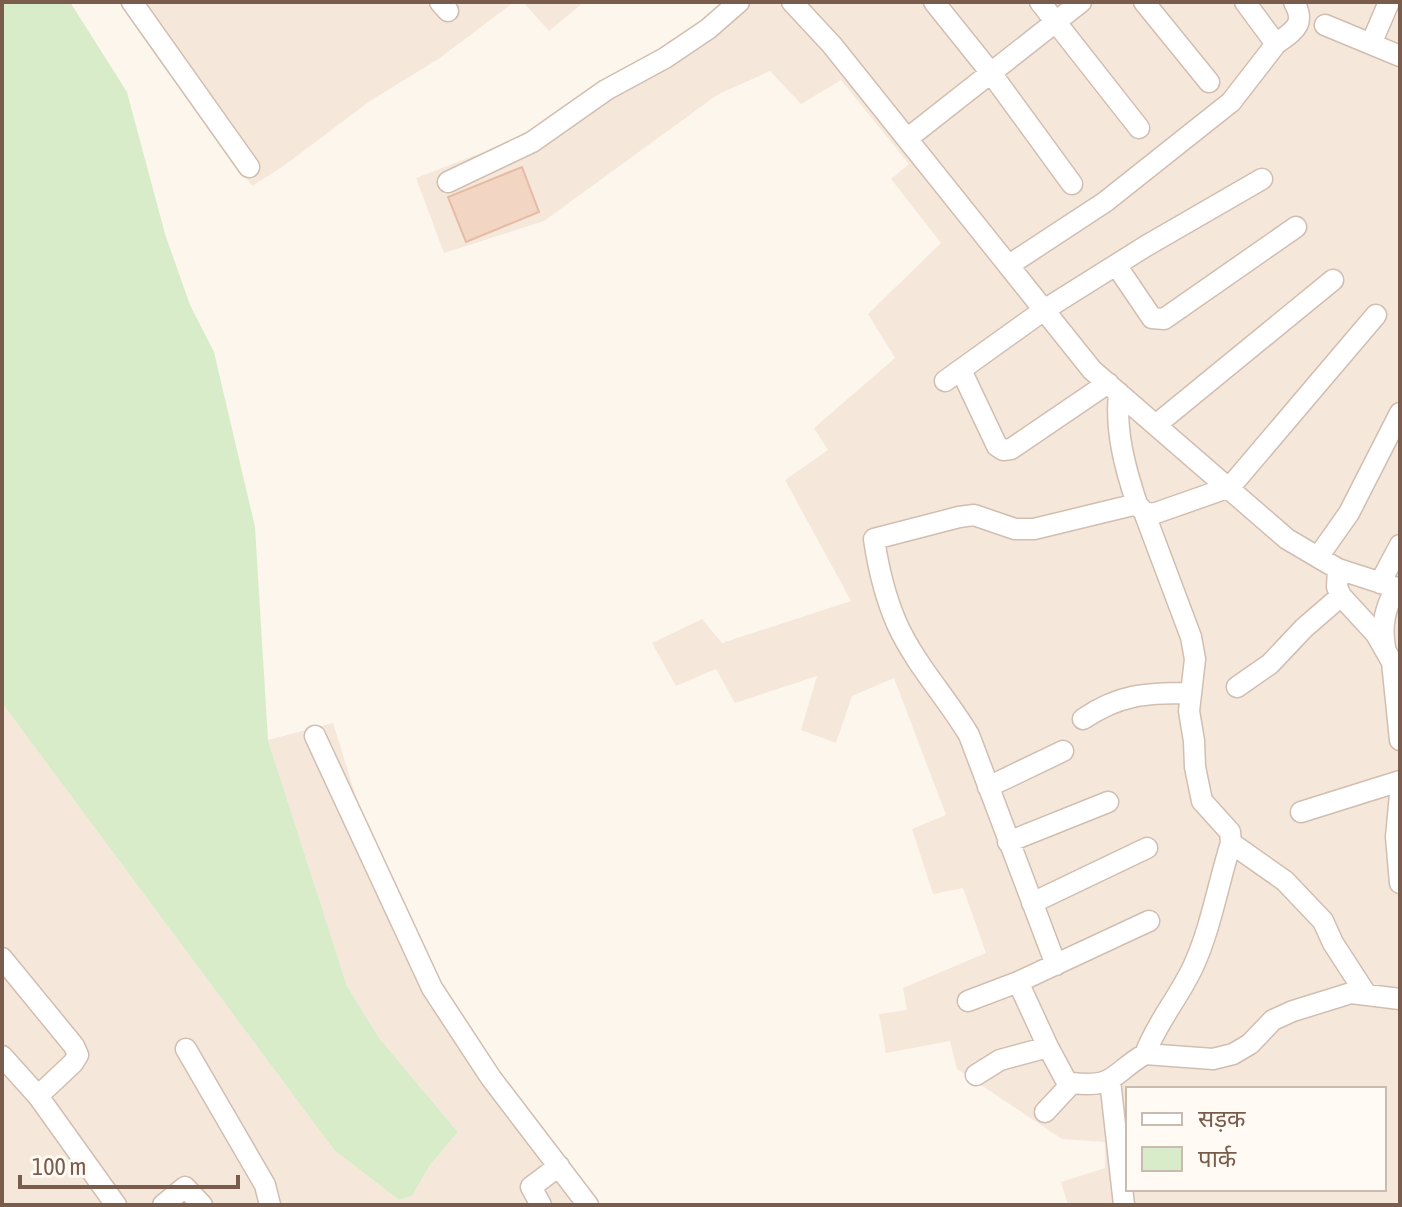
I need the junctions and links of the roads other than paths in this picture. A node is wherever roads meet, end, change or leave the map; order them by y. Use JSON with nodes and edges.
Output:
{"nodes":[{"id":1,"x":132,"y":2,"type":"edge"},
{"id":2,"x":739,"y":2,"type":"edge"},
{"id":3,"x":792,"y":2,"type":"edge"},
{"id":4,"x":934,"y":2,"type":"edge"},
{"id":5,"x":1040,"y":2,"type":"edge"},
{"id":6,"x":1081,"y":2,"type":"edge"},
{"id":7,"x":1144,"y":2,"type":"edge"},
{"id":8,"x":1245,"y":2,"type":"edge"},
{"id":9,"x":1294,"y":2,"type":"edge"},
{"id":10,"x":1389,"y":2,"type":"edge"},
{"id":11,"x":1056,"y":22,"type":"junction"},
{"id":12,"x":1325,"y":25,"type":"dead end"},
{"id":13,"x":1276,"y":44,"type":"junction"},
{"id":14,"x":1371,"y":44,"type":"junction"},
{"id":15,"x":1400,"y":56,"type":"edge"},
{"id":16,"x":991,"y":73,"type":"junction"},
{"id":17,"x":1209,"y":82,"type":"dead end"},
{"id":18,"x":1139,"y":128,"type":"dead end"},
{"id":19,"x":908,"y":138,"type":"junction"},
{"id":20,"x":249,"y":167,"type":"dead end"},
{"id":21,"x":1262,"y":179,"type":"dead end"},
{"id":22,"x":448,"y":182,"type":"dead end"},
{"id":23,"x":1072,"y":184,"type":"dead end"},
{"id":24,"x":1296,"y":227,"type":"dead end"},
{"id":25,"x":1009,"y":265,"type":"junction"},
{"id":26,"x":1116,"y":265,"type":"junction"},
{"id":27,"x":1333,"y":280,"type":"dead end"},
{"id":28,"x":1044,"y":310,"type":"junction"},
{"id":29,"x":1376,"y":315,"type":"dead end"},
{"id":30,"x":1113,"y":388,"type":"junction"},
{"id":31,"x":1400,"y":413,"type":"edge"},
{"id":32,"x":1157,"y":424,"type":"junction"},
{"id":33,"x":1230,"y":487,"type":"junction"},
{"id":34,"x":1141,"y":508,"type":"junction"},
{"id":35,"x":1400,"y":545,"type":"edge"},
{"id":36,"x":1318,"y":557,"type":"junction"},
{"id":37,"x":1338,"y":569,"type":"junction"},
{"id":38,"x":1392,"y":587,"type":"edge"},
{"id":39,"x":1341,"y":596,"type":"junction"},
{"id":40,"x":1386,"y":650,"type":"junction"},
{"id":41,"x":1237,"y":687,"type":"dead end"},
{"id":42,"x":1189,"y":693,"type":"junction"},
{"id":43,"x":1083,"y":719,"type":"dead end"},
{"id":44,"x":315,"y":736,"type":"dead end"},
{"id":45,"x":1400,"y":740,"type":"edge"},
{"id":46,"x":1063,"y":751,"type":"dead end"},
{"id":47,"x":1400,"y":781,"type":"edge"},
{"id":48,"x":988,"y":787,"type":"junction"},
{"id":49,"x":1400,"y":794,"type":"edge"},
{"id":50,"x":1108,"y":802,"type":"dead end"},
{"id":51,"x":1301,"y":812,"type":"dead end"},
{"id":52,"x":1008,"y":842,"type":"junction"},
{"id":53,"x":1231,"y":843,"type":"junction"},
{"id":54,"x":1147,"y":848,"type":"dead end"},
{"id":55,"x":1400,"y":883,"type":"edge"},
{"id":56,"x":1032,"y":903,"type":"junction"},
{"id":57,"x":1149,"y":921,"type":"dead end"},
{"id":58,"x":2,"y":958,"type":"edge"},
{"id":59,"x":1056,"y":965,"type":"junction"},
{"id":60,"x":1018,"y":982,"type":"junction"},
{"id":61,"x":1366,"y":994,"type":"junction"},
{"id":62,"x":1400,"y":999,"type":"edge"},
{"id":63,"x":968,"y":1001,"type":"dead end"},
{"id":64,"x":1048,"y":1047,"type":"junction"},
{"id":65,"x":186,"y":1049,"type":"dead end"},
{"id":66,"x":1145,"y":1054,"type":"junction"},
{"id":67,"x":2,"y":1056,"type":"edge"},
{"id":68,"x":976,"y":1075,"type":"dead end"},
{"id":69,"x":1110,"y":1080,"type":"junction"},
{"id":70,"x":1069,"y":1086,"type":"junction"},
{"id":71,"x":38,"y":1096,"type":"junction"},
{"id":72,"x":1045,"y":1112,"type":"dead end"},
{"id":73,"x":559,"y":1166,"type":"junction"},
{"id":74,"x":116,"y":1205,"type":"edge"},
{"id":75,"x":163,"y":1205,"type":"edge"},
{"id":76,"x":202,"y":1205,"type":"edge"},
{"id":77,"x":270,"y":1205,"type":"edge"},
{"id":78,"x":541,"y":1205,"type":"edge"},
{"id":79,"x":588,"y":1205,"type":"edge"},
{"id":80,"x":1124,"y":1205,"type":"edge"}],
"edges":[{"from":1,"to":20,"type":"street"},
{"from":2,"to":22,"type":"street"},
{"from":3,"to":19,"type":"street"},
{"from":4,"to":16,"type":"street"},
{"from":5,"to":11,"type":"street"},
{"from":6,"to":11,"type":"street"},
{"from":7,"to":17,"type":"street"},
{"from":8,"to":13,"type":"street"},
{"from":9,"to":13,"type":"street"},
{"from":10,"to":14,"type":"street"},
{"from":11,"to":16,"type":"street"},
{"from":11,"to":18,"type":"street"},
{"from":12,"to":14,"type":"street"},
{"from":13,"to":25,"type":"street"},
{"from":14,"to":15,"type":"street"},
{"from":16,"to":19,"type":"street"},
{"from":16,"to":23,"type":"street"},
{"from":19,"to":25,"type":"street"},
{"from":21,"to":26,"type":"street"},
{"from":24,"to":26,"type":"street"},
{"from":25,"to":28,"type":"street"},
{"from":26,"to":28,"type":"street"},
{"from":27,"to":32,"type":"street"},
{"from":28,"to":30,"type":"street"},
{"from":28,"to":30,"type":"street"},
{"from":29,"to":33,"type":"street"},
{"from":30,"to":32,"type":"street"},
{"from":30,"to":34,"type":"street"},
{"from":31,"to":36,"type":"street"},
{"from":32,"to":33,"type":"street"},
{"from":33,"to":34,"type":"street"},
{"from":33,"to":36,"type":"street"},
{"from":34,"to":42,"type":"street"},
{"from":34,"to":48,"type":"street"},
{"from":35,"to":38,"type":"street"},
{"from":36,"to":37,"type":"street"},
{"from":37,"to":38,"type":"street"},
{"from":37,"to":39,"type":"street"},
{"from":38,"to":40,"type":"street"},
{"from":39,"to":40,"type":"street"},
{"from":39,"to":41,"type":"street"},
{"from":40,"to":45,"type":"street"},
{"from":42,"to":43,"type":"street"},
{"from":42,"to":53,"type":"street"},
{"from":44,"to":73,"type":"street"},
{"from":46,"to":48,"type":"street"},
{"from":47,"to":51,"type":"street"},
{"from":48,"to":52,"type":"street"},
{"from":49,"to":55,"type":"street"},
{"from":50,"to":52,"type":"street"},
{"from":52,"to":56,"type":"street"},
{"from":53,"to":61,"type":"street"},
{"from":53,"to":66,"type":"street"},
{"from":54,"to":56,"type":"street"},
{"from":56,"to":59,"type":"street"},
{"from":57,"to":59,"type":"street"},
{"from":58,"to":71,"type":"street"},
{"from":59,"to":60,"type":"street"},
{"from":60,"to":63,"type":"street"},
{"from":60,"to":64,"type":"street"},
{"from":61,"to":62,"type":"street"},
{"from":61,"to":66,"type":"street"},
{"from":64,"to":68,"type":"street"},
{"from":64,"to":70,"type":"street"},
{"from":65,"to":77,"type":"street"},
{"from":66,"to":69,"type":"street"},
{"from":67,"to":71,"type":"street"},
{"from":69,"to":70,"type":"street"},
{"from":69,"to":80,"type":"street"},
{"from":70,"to":72,"type":"street"},
{"from":71,"to":74,"type":"street"},
{"from":73,"to":78,"type":"street"},
{"from":73,"to":79,"type":"street"},
{"from":75,"to":76,"type":"street"}]}
